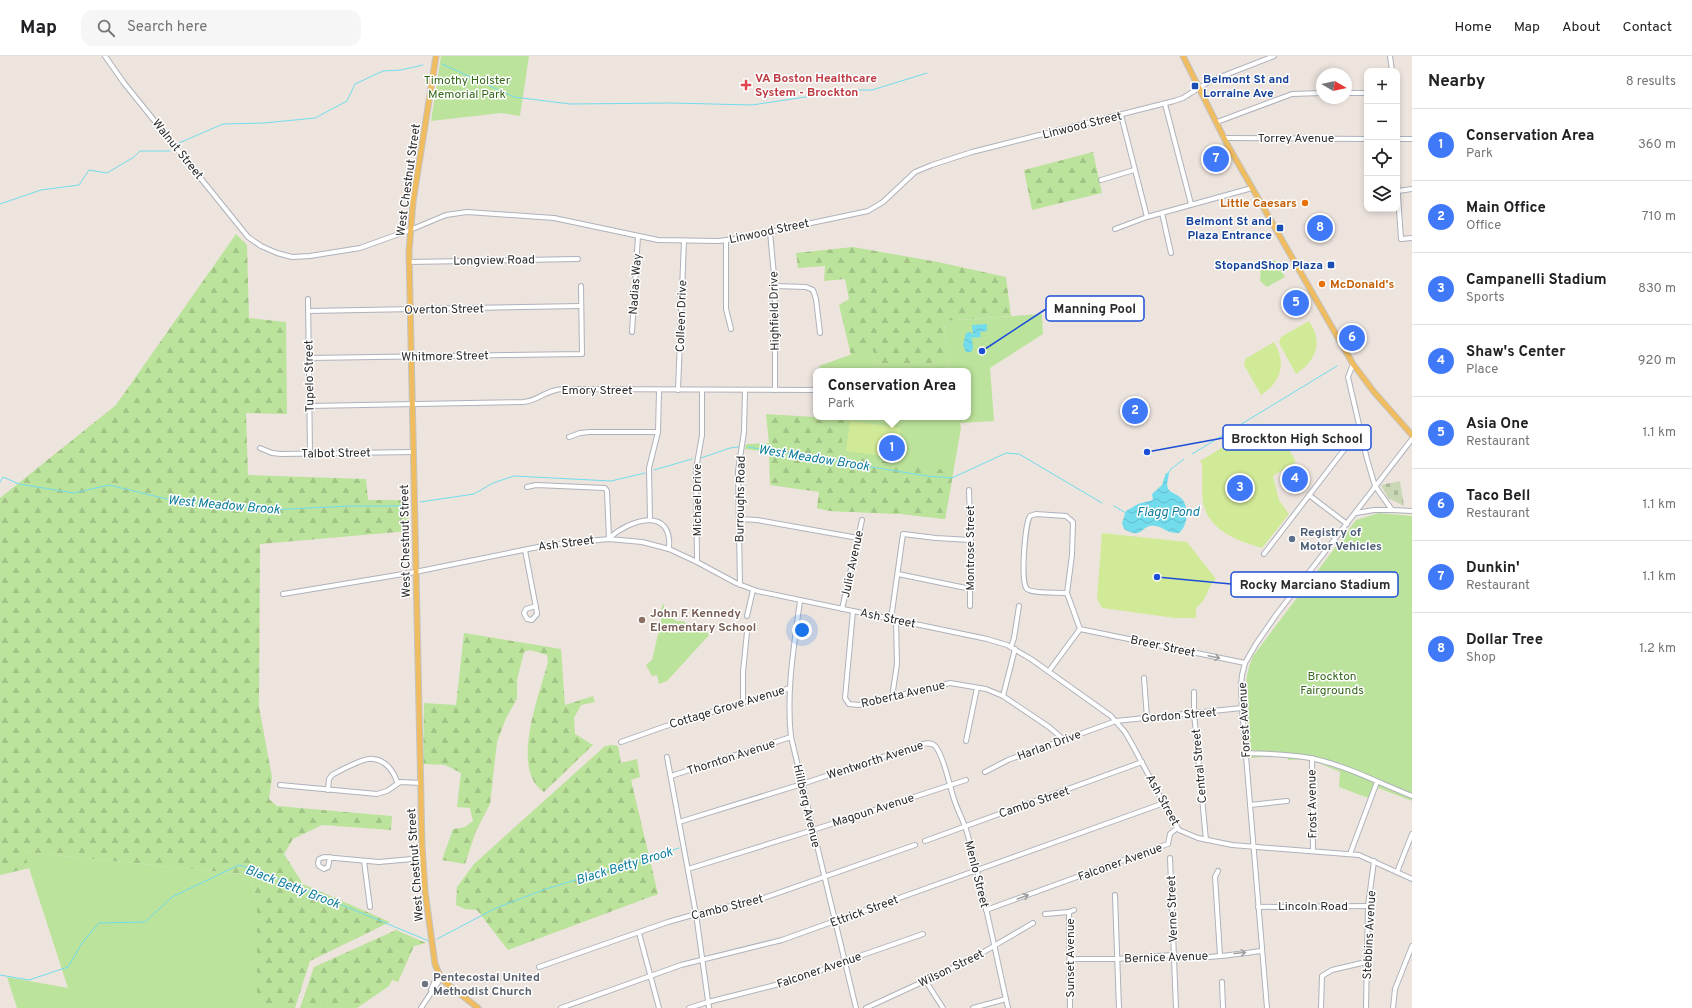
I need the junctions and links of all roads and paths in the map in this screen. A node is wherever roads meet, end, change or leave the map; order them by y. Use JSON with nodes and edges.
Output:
{"nodes":[{"id":1,"x":106,"y":56,"type":"edge"},
{"id":2,"x":436,"y":56,"type":"edge"},
{"id":3,"x":1183,"y":56,"type":"edge"},
{"id":4,"x":1274,"y":56,"type":"edge"},
{"id":5,"x":1390,"y":56,"type":"edge"},
{"id":6,"x":1392,"y":68,"type":"edge"},
{"id":7,"x":1200,"y":88,"type":"junction"},
{"id":8,"x":1316,"y":93,"type":"edge"},
{"id":9,"x":1352,"y":93,"type":"edge"},
{"id":10,"x":1364,"y":93,"type":"edge"},
{"id":11,"x":1165,"y":104,"type":"junction"},
{"id":12,"x":1121,"y":115,"type":"junction"},
{"id":13,"x":1217,"y":122,"type":"junction"},
{"id":14,"x":1224,"y":138,"type":"junction"},
{"id":15,"x":1364,"y":139,"type":"edge"},
{"id":16,"x":1400,"y":139,"type":"edge"},
{"id":17,"x":1412,"y":139,"type":"edge"},
{"id":18,"x":1134,"y":170,"type":"junction"},
{"id":19,"x":1101,"y":180,"type":"dead end"},
{"id":20,"x":1252,"y":188,"type":"junction"},
{"id":21,"x":1412,"y":189,"type":"edge"},
{"id":22,"x":1400,"y":191,"type":"edge"},
{"id":23,"x":1191,"y":204,"type":"junction"},
{"id":24,"x":1399,"y":212,"type":"edge"},
{"id":25,"x":1162,"y":213,"type":"junction"},
{"id":26,"x":1147,"y":217,"type":"junction"},
{"id":27,"x":1115,"y":229,"type":"dead end"},
{"id":28,"x":410,"y":230,"type":"junction"},
{"id":29,"x":770,"y":232,"type":"junction"},
{"id":30,"x":638,"y":236,"type":"junction"},
{"id":31,"x":1412,"y":238,"type":"edge"},
{"id":32,"x":726,"y":240,"type":"junction"},
{"id":33,"x":252,"y":241,"type":"joint"},
{"id":34,"x":684,"y":241,"type":"junction"},
{"id":35,"x":1171,"y":254,"type":"dead end"},
{"id":36,"x":578,"y":259,"type":"dead end"},
{"id":37,"x":410,"y":262,"type":"junction"},
{"id":38,"x":581,"y":286,"type":"dead end"},
{"id":39,"x":775,"y":286,"type":"junction"},
{"id":40,"x":308,"y":299,"type":"dead end"},
{"id":41,"x":581,"y":306,"type":"junction"},
{"id":42,"x":410,"y":309,"type":"junction"},
{"id":43,"x":308,"y":311,"type":"junction"},
{"id":44,"x":731,"y":329,"type":"dead end"},
{"id":45,"x":632,"y":332,"type":"dead end"},
{"id":46,"x":820,"y":333,"type":"dead end"},
{"id":47,"x":411,"y":357,"type":"junction"},
{"id":48,"x":309,"y":358,"type":"junction"},
{"id":49,"x":1352,"y":364,"type":"junction"},
{"id":50,"x":659,"y":390,"type":"junction"},
{"id":51,"x":678,"y":390,"type":"junction"},
{"id":52,"x":702,"y":390,"type":"junction"},
{"id":53,"x":744,"y":390,"type":"junction"},
{"id":54,"x":775,"y":390,"type":"junction"},
{"id":55,"x":813,"y":390,"type":"edge"},
{"id":56,"x":412,"y":404,"type":"junction"},
{"id":57,"x":310,"y":406,"type":"junction"},
{"id":58,"x":1360,"y":429,"type":"junction"},
{"id":59,"x":658,"y":432,"type":"junction"},
{"id":60,"x":1412,"y":435,"type":"edge"},
{"id":61,"x":569,"y":437,"type":"dead end"},
{"id":62,"x":1412,"y":439,"type":"edge"},
{"id":63,"x":260,"y":448,"type":"dead end"},
{"id":64,"x":413,"y":452,"type":"junction"},
{"id":65,"x":310,"y":453,"type":"junction"},
{"id":66,"x":1375,"y":486,"type":"junction"},
{"id":67,"x":527,"y":487,"type":"dead end"},
{"id":68,"x":969,"y":490,"type":"dead end"},
{"id":69,"x":1309,"y":494,"type":"junction"},
{"id":70,"x":1392,"y":510,"type":"junction"},
{"id":71,"x":1412,"y":511,"type":"edge"},
{"id":72,"x":1356,"y":512,"type":"junction"},
{"id":73,"x":650,"y":519,"type":"junction"},
{"id":74,"x":739,"y":519,"type":"junction"},
{"id":75,"x":862,"y":520,"type":"dead end"},
{"id":76,"x":1347,"y":524,"type":"junction"},
{"id":77,"x":858,"y":538,"type":"junction"},
{"id":78,"x":609,"y":539,"type":"junction"},
{"id":79,"x":971,"y":540,"type":"junction"},
{"id":80,"x":669,"y":549,"type":"junction"},
{"id":81,"x":525,"y":550,"type":"junction"},
{"id":82,"x":1264,"y":554,"type":"dead end"},
{"id":83,"x":697,"y":562,"type":"junction"},
{"id":84,"x":415,"y":572,"type":"junction"},
{"id":85,"x":898,"y":574,"type":"junction"},
{"id":86,"x":740,"y":585,"type":"junction"},
{"id":87,"x":970,"y":587,"type":"junction"},
{"id":88,"x":753,"y":590,"type":"junction"},
{"id":89,"x":1067,"y":593,"type":"junction"},
{"id":90,"x":283,"y":594,"type":"dead end"},
{"id":91,"x":800,"y":601,"type":"junction"},
{"id":92,"x":536,"y":606,"type":"dead end"},
{"id":93,"x":970,"y":606,"type":"dead end"},
{"id":94,"x":1019,"y":606,"type":"dead end"},
{"id":95,"x":842,"y":609,"type":"junction"},
{"id":96,"x":853,"y":611,"type":"junction"},
{"id":97,"x":747,"y":616,"type":"dead end"},
{"id":98,"x":891,"y":619,"type":"junction"},
{"id":99,"x":896,"y":620,"type":"junction"},
{"id":100,"x":1080,"y":629,"type":"junction"},
{"id":101,"x":747,"y":632,"type":"dead end"},
{"id":102,"x":1013,"y":648,"type":"junction"},
{"id":103,"x":1245,"y":663,"type":"junction"},
{"id":104,"x":1049,"y":671,"type":"junction"},
{"id":105,"x":1144,"y":678,"type":"dead end"},
{"id":106,"x":790,"y":688,"type":"junction"},
{"id":107,"x":978,"y":688,"type":"junction"},
{"id":108,"x":1194,"y":692,"type":"dead end"},
{"id":109,"x":1004,"y":696,"type":"junction"},
{"id":110,"x":892,"y":697,"type":"junction"},
{"id":111,"x":743,"y":701,"type":"junction"},
{"id":112,"x":1242,"y":708,"type":"junction"},
{"id":113,"x":1194,"y":713,"type":"junction"},
{"id":114,"x":1148,"y":718,"type":"junction"},
{"id":115,"x":1116,"y":721,"type":"junction"},
{"id":116,"x":791,"y":737,"type":"junction"},
{"id":117,"x":1063,"y":739,"type":"junction"},
{"id":118,"x":966,"y":741,"type":"dead end"},
{"id":119,"x":621,"y":742,"type":"dead end"},
{"id":120,"x":933,"y":745,"type":"joint"},
{"id":121,"x":1246,"y":753,"type":"junction"},
{"id":122,"x":667,"y":757,"type":"dead end"},
{"id":123,"x":1312,"y":758,"type":"junction"},
{"id":124,"x":1142,"y":762,"type":"junction"},
{"id":125,"x":985,"y":772,"type":"dead end"},
{"id":126,"x":671,"y":776,"type":"junction"},
{"id":127,"x":966,"y":780,"type":"dead end"},
{"id":128,"x":397,"y":782,"type":"junction"},
{"id":129,"x":1377,"y":782,"type":"junction"},
{"id":130,"x":421,"y":783,"type":"junction"},
{"id":131,"x":802,"y":784,"type":"junction"},
{"id":132,"x":280,"y":785,"type":"dead end"},
{"id":133,"x":950,"y":786,"type":"junction"},
{"id":134,"x":328,"y":790,"type":"junction"},
{"id":135,"x":1412,"y":796,"type":"edge"},
{"id":136,"x":1287,"y":801,"type":"dead end"},
{"id":137,"x":1164,"y":803,"type":"junction"},
{"id":138,"x":1250,"y":805,"type":"junction"},
{"id":139,"x":679,"y":822,"type":"junction"},
{"id":140,"x":965,"y":827,"type":"junction"},
{"id":141,"x":1177,"y":828,"type":"junction"},
{"id":142,"x":813,"y":830,"type":"junction"},
{"id":143,"x":1412,"y":834,"type":"edge"},
{"id":144,"x":1206,"y":840,"type":"junction"},
{"id":145,"x":925,"y":841,"type":"dead end"},
{"id":146,"x":915,"y":845,"type":"dead end"},
{"id":147,"x":1254,"y":847,"type":"junction"},
{"id":148,"x":1313,"y":850,"type":"junction"},
{"id":149,"x":1350,"y":854,"type":"junction"},
{"id":150,"x":330,"y":857,"type":"dead end"},
{"id":151,"x":423,"y":858,"type":"junction"},
{"id":152,"x":1170,"y":858,"type":"dead end"},
{"id":153,"x":364,"y":861,"type":"junction"},
{"id":154,"x":1374,"y":861,"type":"junction"},
{"id":155,"x":688,"y":869,"type":"junction"},
{"id":156,"x":977,"y":870,"type":"junction"},
{"id":157,"x":1218,"y":871,"type":"dead end"},
{"id":158,"x":1397,"y":872,"type":"junction"},
{"id":159,"x":825,"y":878,"type":"junction"},
{"id":160,"x":1412,"y":879,"type":"edge"},
{"id":161,"x":1115,"y":894,"type":"dead end"},
{"id":162,"x":1368,"y":906,"type":"junction"},
{"id":163,"x":370,"y":907,"type":"dead end"},
{"id":164,"x":1258,"y":907,"type":"junction"},
{"id":165,"x":986,"y":910,"type":"junction"},
{"id":166,"x":696,"y":914,"type":"junction"},
{"id":167,"x":1045,"y":914,"type":"dead end"},
{"id":168,"x":835,"y":922,"type":"junction"},
{"id":169,"x":1033,"y":923,"type":"dead end"},
{"id":170,"x":639,"y":933,"type":"junction"},
{"id":171,"x":923,"y":934,"type":"dead end"},
{"id":172,"x":995,"y":946,"type":"junction"},
{"id":173,"x":1412,"y":946,"type":"edge"},
{"id":174,"x":1262,"y":951,"type":"junction"},
{"id":175,"x":1174,"y":955,"type":"junction"},
{"id":176,"x":1220,"y":955,"type":"junction"},
{"id":177,"x":703,"y":959,"type":"junction"},
{"id":178,"x":1118,"y":959,"type":"junction"},
{"id":179,"x":1070,"y":960,"type":"junction"},
{"id":180,"x":845,"y":961,"type":"junction"},
{"id":181,"x":1366,"y":962,"type":"junction"},
{"id":182,"x":539,"y":967,"type":"dead end"},
{"id":183,"x":650,"y":976,"type":"junction"},
{"id":184,"x":441,"y":978,"type":"junction"},
{"id":185,"x":925,"y":980,"type":"junction"},
{"id":186,"x":1222,"y":982,"type":"dead end"},
{"id":187,"x":1006,"y":999,"type":"junction"},
{"id":188,"x":708,"y":1002,"type":"junction"},
{"id":189,"x":421,"y":1008,"type":"edge"},
{"id":190,"x":478,"y":1008,"type":"edge"},
{"id":191,"x":561,"y":1008,"type":"edge"},
{"id":192,"x":659,"y":1008,"type":"edge"},
{"id":193,"x":689,"y":1008,"type":"edge"},
{"id":194,"x":709,"y":1008,"type":"edge"},
{"id":195,"x":856,"y":1008,"type":"edge"},
{"id":196,"x":866,"y":1008,"type":"edge"},
{"id":197,"x":943,"y":1008,"type":"edge"},
{"id":198,"x":973,"y":1008,"type":"edge"},
{"id":199,"x":1008,"y":1008,"type":"edge"},
{"id":200,"x":1070,"y":1008,"type":"edge"},
{"id":201,"x":1119,"y":1008,"type":"edge"},
{"id":202,"x":1176,"y":1008,"type":"edge"},
{"id":203,"x":1223,"y":1008,"type":"edge"},
{"id":204,"x":1267,"y":1008,"type":"edge"},
{"id":205,"x":1321,"y":1008,"type":"edge"},
{"id":206,"x":1366,"y":1008,"type":"edge"},
{"id":207,"x":1393,"y":1008,"type":"edge"}],
"edges":[{"from":1,"to":33,"type":"street","name":"Walnut Street"},
{"from":2,"to":28,"type":"main road","name":"West Chestnut Street"},
{"from":3,"to":7,"type":"main road"},
{"from":4,"to":7,"type":"street","name":"Linwood Street"},
{"from":5,"to":6,"type":"street"},
{"from":7,"to":11,"type":"street","name":"Linwood Street"},
{"from":7,"to":13,"type":"main road"},
{"from":8,"to":13,"type":"street"},
{"from":9,"to":10,"type":"street"},
{"from":11,"to":12,"type":"street","name":"Linwood Street"},
{"from":11,"to":23,"type":"street"},
{"from":12,"to":18,"type":"street"},
{"from":12,"to":29,"type":"street","name":"Linwood Street"},
{"from":13,"to":14,"type":"main road"},
{"from":14,"to":15,"type":"street","name":"Torrey Avenue"},
{"from":14,"to":20,"type":"main road"},
{"from":16,"to":17,"type":"street"},
{"from":18,"to":19,"type":"street"},
{"from":18,"to":26,"type":"street"},
{"from":20,"to":23,"type":"street"},
{"from":20,"to":49,"type":"main road"},
{"from":21,"to":22,"type":"street"},
{"from":23,"to":25,"type":"street"},
{"from":24,"to":31,"type":"street"},
{"from":25,"to":26,"type":"street"},
{"from":25,"to":35,"type":"street"},
{"from":26,"to":27,"type":"street"},
{"from":28,"to":30,"type":"street","name":"Linwood Street"},
{"from":28,"to":33,"type":"street","name":"Linwood Street"},
{"from":28,"to":37,"type":"main road","name":"West Chestnut Street"},
{"from":29,"to":32,"type":"street","name":"Linwood Street"},
{"from":29,"to":39,"type":"street","name":"Highfield Drive"},
{"from":30,"to":34,"type":"street","name":"Linwood Street"},
{"from":30,"to":45,"type":"street","name":"Nadias Way"},
{"from":32,"to":34,"type":"street","name":"Linwood Street"},
{"from":32,"to":44,"type":"street"},
{"from":34,"to":51,"type":"street","name":"Colleen Drive"},
{"from":36,"to":37,"type":"street","name":"Longview Road"},
{"from":37,"to":42,"type":"main road","name":"West Chestnut Street"},
{"from":38,"to":41,"type":"street"},
{"from":39,"to":46,"type":"street"},
{"from":39,"to":54,"type":"street","name":"Highfield Drive"},
{"from":40,"to":43,"type":"street","name":"Tupelo Street"},
{"from":41,"to":42,"type":"street","name":"Overton Street"},
{"from":41,"to":47,"type":"street","name":"Whitmore Street"},
{"from":42,"to":43,"type":"street","name":"Overton Street"},
{"from":42,"to":47,"type":"main road","name":"West Chestnut Street"},
{"from":43,"to":48,"type":"street","name":"Tupelo Street"},
{"from":47,"to":48,"type":"street","name":"Whitmore Street"},
{"from":47,"to":56,"type":"main road","name":"West Chestnut Street"},
{"from":48,"to":57,"type":"street","name":"Tupelo Street"},
{"from":49,"to":58,"type":"street"},
{"from":49,"to":60,"type":"main road"},
{"from":50,"to":51,"type":"street","name":"Emory Street"},
{"from":50,"to":56,"type":"street","name":"Emory Street"},
{"from":50,"to":59,"type":"street"},
{"from":51,"to":52,"type":"street","name":"Emory Street"},
{"from":52,"to":53,"type":"street","name":"Emory Street"},
{"from":52,"to":83,"type":"street","name":"Michael Drive"},
{"from":53,"to":54,"type":"street","name":"Emory Street"},
{"from":53,"to":74,"type":"street","name":"Burroughs Road"},
{"from":54,"to":55,"type":"street","name":"Emory Street"},
{"from":56,"to":57,"type":"street","name":"Emory Street"},
{"from":56,"to":64,"type":"main road","name":"West Chestnut Street"},
{"from":57,"to":65,"type":"street","name":"Tupelo Street"},
{"from":58,"to":66,"type":"street"},
{"from":58,"to":69,"type":"street"},
{"from":59,"to":61,"type":"street"},
{"from":59,"to":73,"type":"street"},
{"from":62,"to":66,"type":"street","name":"Forest Avenue"},
{"from":63,"to":65,"type":"street","name":"Talbot Street"},
{"from":64,"to":65,"type":"street","name":"Talbot Street"},
{"from":64,"to":84,"type":"main road","name":"West Chestnut Street"},
{"from":66,"to":70,"type":"street"},
{"from":66,"to":72,"type":"street","name":"Forest Avenue"},
{"from":67,"to":78,"type":"street"},
{"from":68,"to":79,"type":"street","name":"Montrose Street"},
{"from":69,"to":76,"type":"street"},
{"from":69,"to":82,"type":"street"},
{"from":70,"to":71,"type":"street"},
{"from":70,"to":72,"type":"street"},
{"from":72,"to":76,"type":"street","name":"Forest Avenue"},
{"from":73,"to":78,"type":"street"},
{"from":73,"to":80,"type":"street"},
{"from":74,"to":77,"type":"street"},
{"from":74,"to":86,"type":"street","name":"Burroughs Road"},
{"from":75,"to":77,"type":"street","name":"Julie Avenue"},
{"from":76,"to":103,"type":"street","name":"Forest Avenue"},
{"from":77,"to":95,"type":"street","name":"Julie Avenue"},
{"from":78,"to":80,"type":"street","name":"Ash Street"},
{"from":78,"to":81,"type":"street","name":"Ash Street"},
{"from":79,"to":85,"type":"street"},
{"from":79,"to":87,"type":"street","name":"Montrose Street"},
{"from":80,"to":83,"type":"street","name":"Ash Street"},
{"from":81,"to":84,"type":"street","name":"Ash Street"},
{"from":81,"to":92,"type":"street"},
{"from":83,"to":86,"type":"street","name":"Ash Street"},
{"from":84,"to":90,"type":"street","name":"Ash Street"},
{"from":84,"to":130,"type":"main road","name":"West Chestnut Street"},
{"from":85,"to":87,"type":"street"},
{"from":85,"to":98,"type":"street"},
{"from":86,"to":88,"type":"street","name":"Ash Street"},
{"from":87,"to":93,"type":"street","name":"Montrose Street"},
{"from":88,"to":91,"type":"street","name":"Ash Street"},
{"from":88,"to":97,"type":"street"},
{"from":89,"to":89,"type":"street"},
{"from":89,"to":100,"type":"street"},
{"from":91,"to":95,"type":"street","name":"Ash Street"},
{"from":91,"to":106,"type":"street","name":"Hillberg Avenue"},
{"from":94,"to":102,"type":"street"},
{"from":95,"to":96,"type":"street","name":"Ash Street"},
{"from":96,"to":98,"type":"street","name":"Ash Street"},
{"from":96,"to":110,"type":"street","name":"Roberta Avenue"},
{"from":98,"to":99,"type":"street","name":"Ash Street"},
{"from":99,"to":102,"type":"street","name":"Ash Street"},
{"from":99,"to":110,"type":"street"},
{"from":100,"to":103,"type":"street","name":"Breer Street","one_way":true},
{"from":100,"to":104,"type":"street"},
{"from":101,"to":111,"type":"street"},
{"from":102,"to":104,"type":"street","name":"Ash Street"},
{"from":102,"to":109,"type":"street"},
{"from":103,"to":112,"type":"street","name":"Forest Avenue"},
{"from":104,"to":115,"type":"street","name":"Ash Street"},
{"from":105,"to":114,"type":"street"},
{"from":106,"to":111,"type":"street","name":"Cottage Grove Avenue"},
{"from":106,"to":116,"type":"street","name":"Hillberg Avenue"},
{"from":107,"to":109,"type":"street","name":"Roberta Avenue"},
{"from":107,"to":110,"type":"street","name":"Roberta Avenue"},
{"from":107,"to":118,"type":"street"},
{"from":108,"to":113,"type":"street","name":"Central Street"},
{"from":109,"to":117,"type":"street","name":"Roberta Avenue"},
{"from":111,"to":119,"type":"street","name":"Cottage Grove Avenue"},
{"from":112,"to":113,"type":"street","name":"Gordon Street"},
{"from":112,"to":121,"type":"street","name":"Forest Avenue"},
{"from":113,"to":114,"type":"street","name":"Gordon Street"},
{"from":113,"to":144,"type":"street","name":"Central Street"},
{"from":114,"to":115,"type":"street","name":"Gordon Street"},
{"from":115,"to":117,"type":"street","name":"Harlan Drive"},
{"from":115,"to":124,"type":"street","name":"Ash Street"},
{"from":116,"to":126,"type":"street","name":"Thornton Avenue"},
{"from":116,"to":131,"type":"street","name":"Hillberg Avenue"},
{"from":117,"to":125,"type":"street","name":"Harlan Drive"},
{"from":120,"to":131,"type":"street","name":"Wentworth Avenue"},
{"from":120,"to":133,"type":"street","name":"Menlo Street"},
{"from":121,"to":123,"type":"street"},
{"from":121,"to":138,"type":"street","name":"Forest Avenue"},
{"from":122,"to":126,"type":"street"},
{"from":123,"to":129,"type":"street"},
{"from":123,"to":148,"type":"street","name":"Frost Avenue"},
{"from":124,"to":137,"type":"street","name":"Ash Street"},
{"from":124,"to":140,"type":"street","name":"Cambo Street"},
{"from":126,"to":139,"type":"street"},
{"from":127,"to":133,"type":"street","name":"Magoun Avenue"},
{"from":128,"to":130,"type":"street"},
{"from":128,"to":134,"type":"street"},
{"from":128,"to":134,"type":"street"},
{"from":129,"to":135,"type":"street"},
{"from":129,"to":149,"type":"street"},
{"from":130,"to":151,"type":"main road","name":"West Chestnut Street"},
{"from":131,"to":139,"type":"street","name":"Wentworth Avenue"},
{"from":131,"to":142,"type":"street","name":"Hillberg Avenue"},
{"from":132,"to":134,"type":"street"},
{"from":133,"to":140,"type":"street","name":"Menlo Street"},
{"from":133,"to":142,"type":"street","name":"Magoun Avenue"},
{"from":136,"to":138,"type":"street"},
{"from":137,"to":141,"type":"street","name":"Ash Street"},
{"from":137,"to":156,"type":"street","name":"Ettrick Street"},
{"from":138,"to":147,"type":"street","name":"Forest Avenue"},
{"from":139,"to":155,"type":"street"},
{"from":140,"to":145,"type":"street","name":"Cambo Street"},
{"from":140,"to":156,"type":"street","name":"Menlo Street"},
{"from":141,"to":144,"type":"street","name":"Ash Street"},
{"from":165,"to":141,"type":"street","name":"Falconer Avenue","one_way":true},
{"from":142,"to":155,"type":"street","name":"Magoun Avenue"},
{"from":142,"to":159,"type":"street","name":"Hillberg Avenue"},
{"from":143,"to":158,"type":"street"},
{"from":144,"to":147,"type":"street","name":"Ash Street"},
{"from":146,"to":159,"type":"street","name":"Cambo Street"},
{"from":147,"to":148,"type":"street","name":"Ash Street"},
{"from":147,"to":164,"type":"street","name":"Forest Avenue"},
{"from":148,"to":149,"type":"street","name":"Ash Street"},
{"from":149,"to":154,"type":"street","name":"Ash Street"},
{"from":150,"to":153,"type":"street"},
{"from":151,"to":153,"type":"street"},
{"from":151,"to":184,"type":"main road","name":"West Chestnut Street"},
{"from":152,"to":175,"type":"street","name":"Verne Street"},
{"from":153,"to":163,"type":"street"},
{"from":154,"to":158,"type":"street","name":"Ash Street"},
{"from":154,"to":162,"type":"street","name":"Stebbins Avenue"},
{"from":155,"to":166,"type":"street"},
{"from":156,"to":165,"type":"street","name":"Menlo Street"},
{"from":156,"to":168,"type":"street","name":"Ettrick Street"},
{"from":157,"to":176,"type":"street"},
{"from":158,"to":160,"type":"street","name":"Ash Street"},
{"from":159,"to":166,"type":"street","name":"Cambo Street"},
{"from":159,"to":168,"type":"street","name":"Hillberg Avenue"},
{"from":161,"to":178,"type":"street"},
{"from":162,"to":164,"type":"street","name":"Lincoln Road"},
{"from":162,"to":181,"type":"street","name":"Stebbins Avenue"},
{"from":164,"to":174,"type":"street","name":"Forest Avenue"},
{"from":165,"to":172,"type":"street","name":"Menlo Street"},
{"from":166,"to":170,"type":"street","name":"Cambo Street"},
{"from":166,"to":177,"type":"street"},
{"from":167,"to":179,"type":"street","name":"Sunset Avenue"},
{"from":168,"to":177,"type":"street","name":"Ettrick Street"},
{"from":168,"to":180,"type":"street","name":"Hillberg Avenue"},
{"from":169,"to":172,"type":"street","name":"Wilson Street"},
{"from":170,"to":182,"type":"street","name":"Cambo Street"},
{"from":170,"to":183,"type":"street"},
{"from":171,"to":180,"type":"street","name":"Falconer Avenue"},
{"from":172,"to":185,"type":"street","name":"Wilson Street"},
{"from":172,"to":187,"type":"street","name":"Menlo Street"},
{"from":173,"to":207,"type":"street"},
{"from":176,"to":174,"type":"street","name":"Bernice Avenue","one_way":true},
{"from":174,"to":204,"type":"street","name":"Forest Avenue"},
{"from":175,"to":176,"type":"street","name":"Bernice Avenue"},
{"from":175,"to":178,"type":"street","name":"Bernice Avenue"},
{"from":175,"to":202,"type":"street","name":"Verne Street"},
{"from":177,"to":183,"type":"street","name":"Ettrick Street"},
{"from":177,"to":188,"type":"street"},
{"from":178,"to":179,"type":"street","name":"Bernice Avenue"},
{"from":178,"to":201,"type":"street"},
{"from":179,"to":200,"type":"street","name":"Sunset Avenue"},
{"from":180,"to":188,"type":"street","name":"Falconer Avenue"},
{"from":180,"to":195,"type":"street","name":"Hillberg Avenue"},
{"from":181,"to":205,"type":"street"},
{"from":181,"to":206,"type":"street","name":"Stebbins Avenue"},
{"from":183,"to":191,"type":"street","name":"Ettrick Street"},
{"from":183,"to":192,"type":"street"},
{"from":184,"to":189,"type":"street"},
{"from":184,"to":190,"type":"main road"},
{"from":185,"to":196,"type":"street","name":"Wilson Street"},
{"from":185,"to":197,"type":"street"},
{"from":186,"to":203,"type":"street"},
{"from":187,"to":198,"type":"street"},
{"from":187,"to":199,"type":"street","name":"Menlo Street"},
{"from":188,"to":193,"type":"street","name":"Falconer Avenue"},
{"from":188,"to":194,"type":"street"}]}
